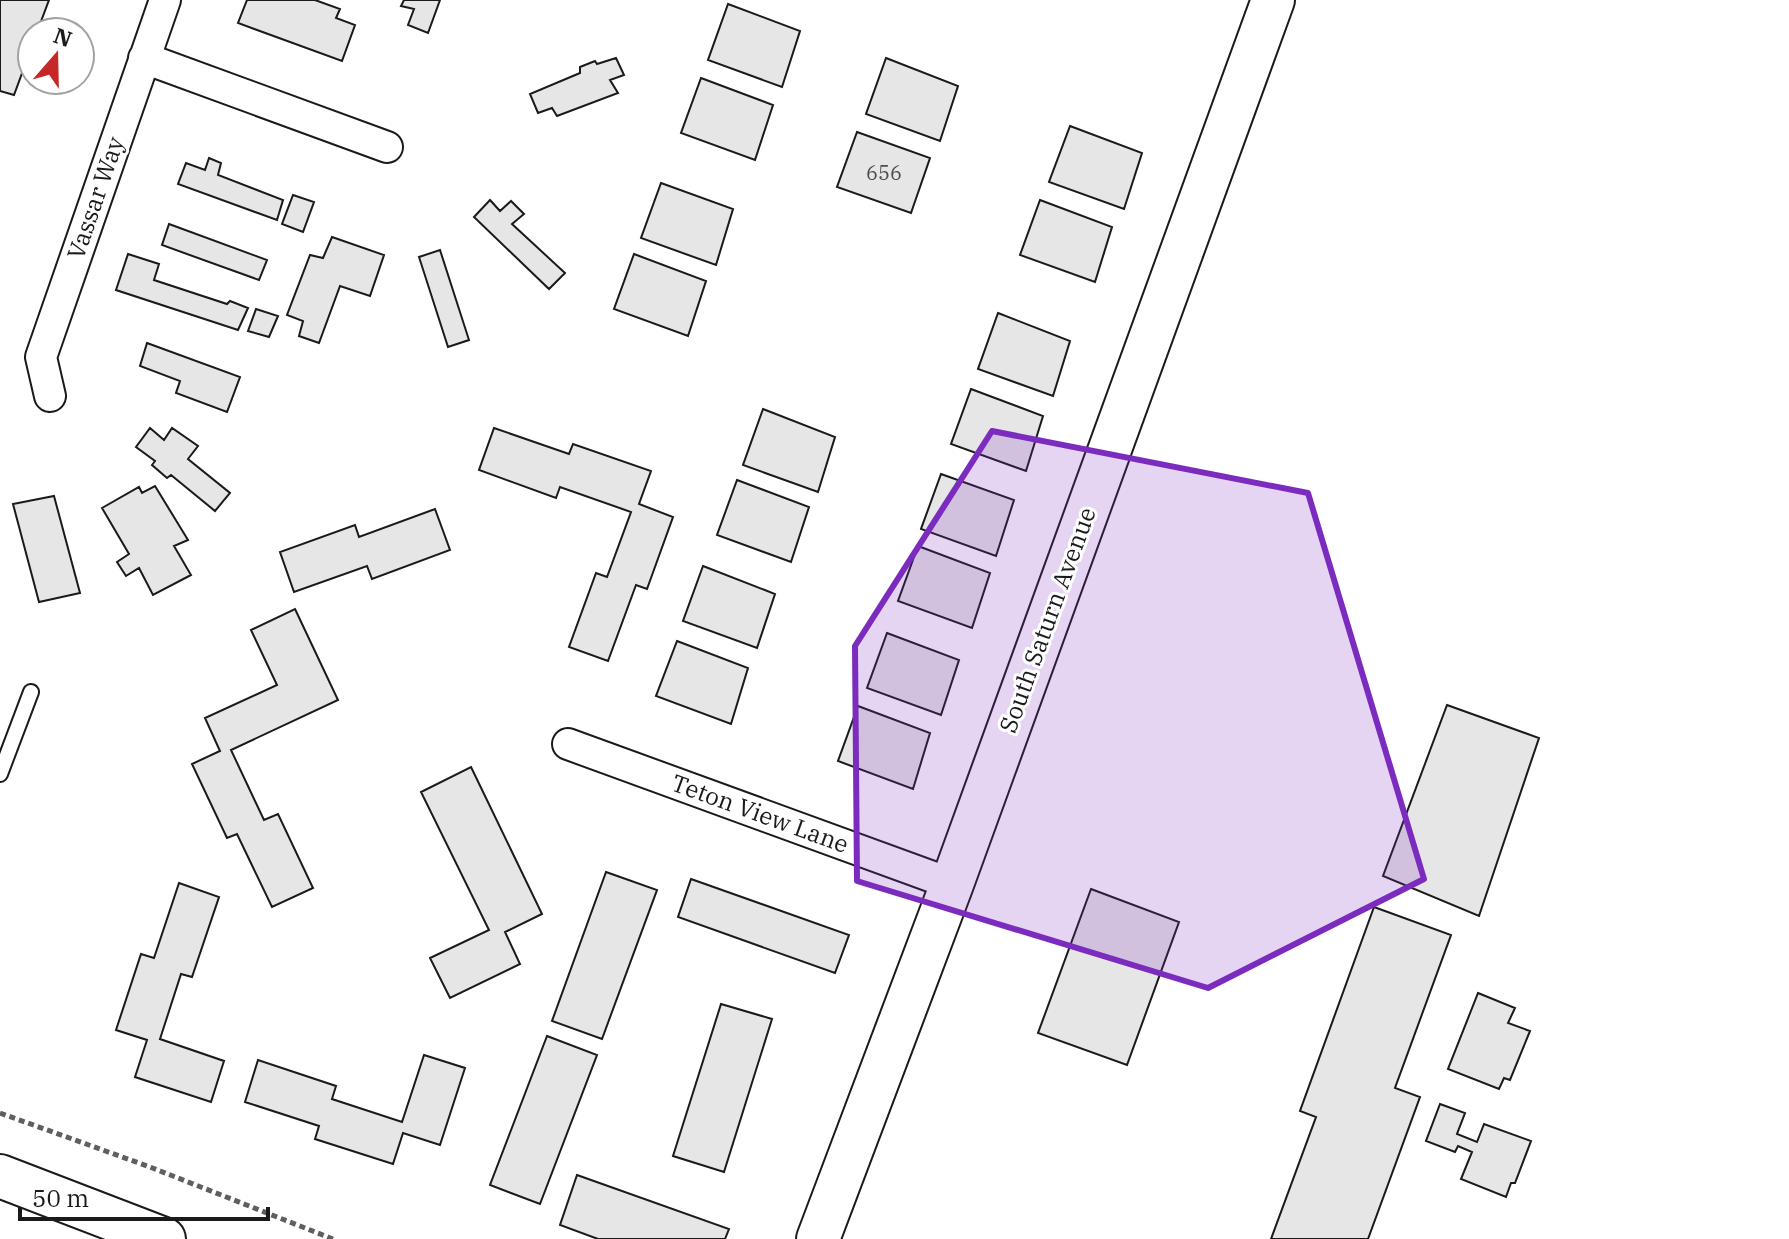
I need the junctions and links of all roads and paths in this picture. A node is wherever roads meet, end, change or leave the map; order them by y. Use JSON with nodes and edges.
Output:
{"nodes":[{"id":1,"x":165,"y":0,"type":"edge"},
{"id":2,"x":1273,"y":0,"type":"edge"},
{"id":3,"x":144,"y":58,"type":"junction"},
{"id":4,"x":387,"y":147,"type":"dead end"},
{"id":5,"x":50,"y":396,"type":"dead end"},
{"id":6,"x":31,"y":692,"type":"dead end"},
{"id":7,"x":568,"y":744,"type":"dead end"},
{"id":8,"x":0,"y":774,"type":"edge"},
{"id":9,"x":952,"y":884,"type":"junction"},
{"id":10,"x":0,"y":1113,"type":"edge"},
{"id":11,"x":0,"y":1176,"type":"edge"},
{"id":12,"x":164,"y":1239,"type":"edge"},
{"id":13,"x":333,"y":1239,"type":"edge"},
{"id":14,"x":818,"y":1239,"type":"edge"}],
"edges":[{"from":1,"to":3,"type":"street","name":"Vassar Way"},
{"from":2,"to":9,"type":"street","name":"South Saturn Avenue"},
{"from":3,"to":4,"type":"street"},
{"from":3,"to":5,"type":"street","name":"Vassar Way"},
{"from":6,"to":8,"type":"lane"},
{"from":7,"to":9,"type":"street","name":"Teton View Lane"},
{"from":9,"to":14,"type":"street","name":"South Saturn Avenue"},
{"from":10,"to":13,"type":"path"},
{"from":11,"to":12,"type":"street"}]}
